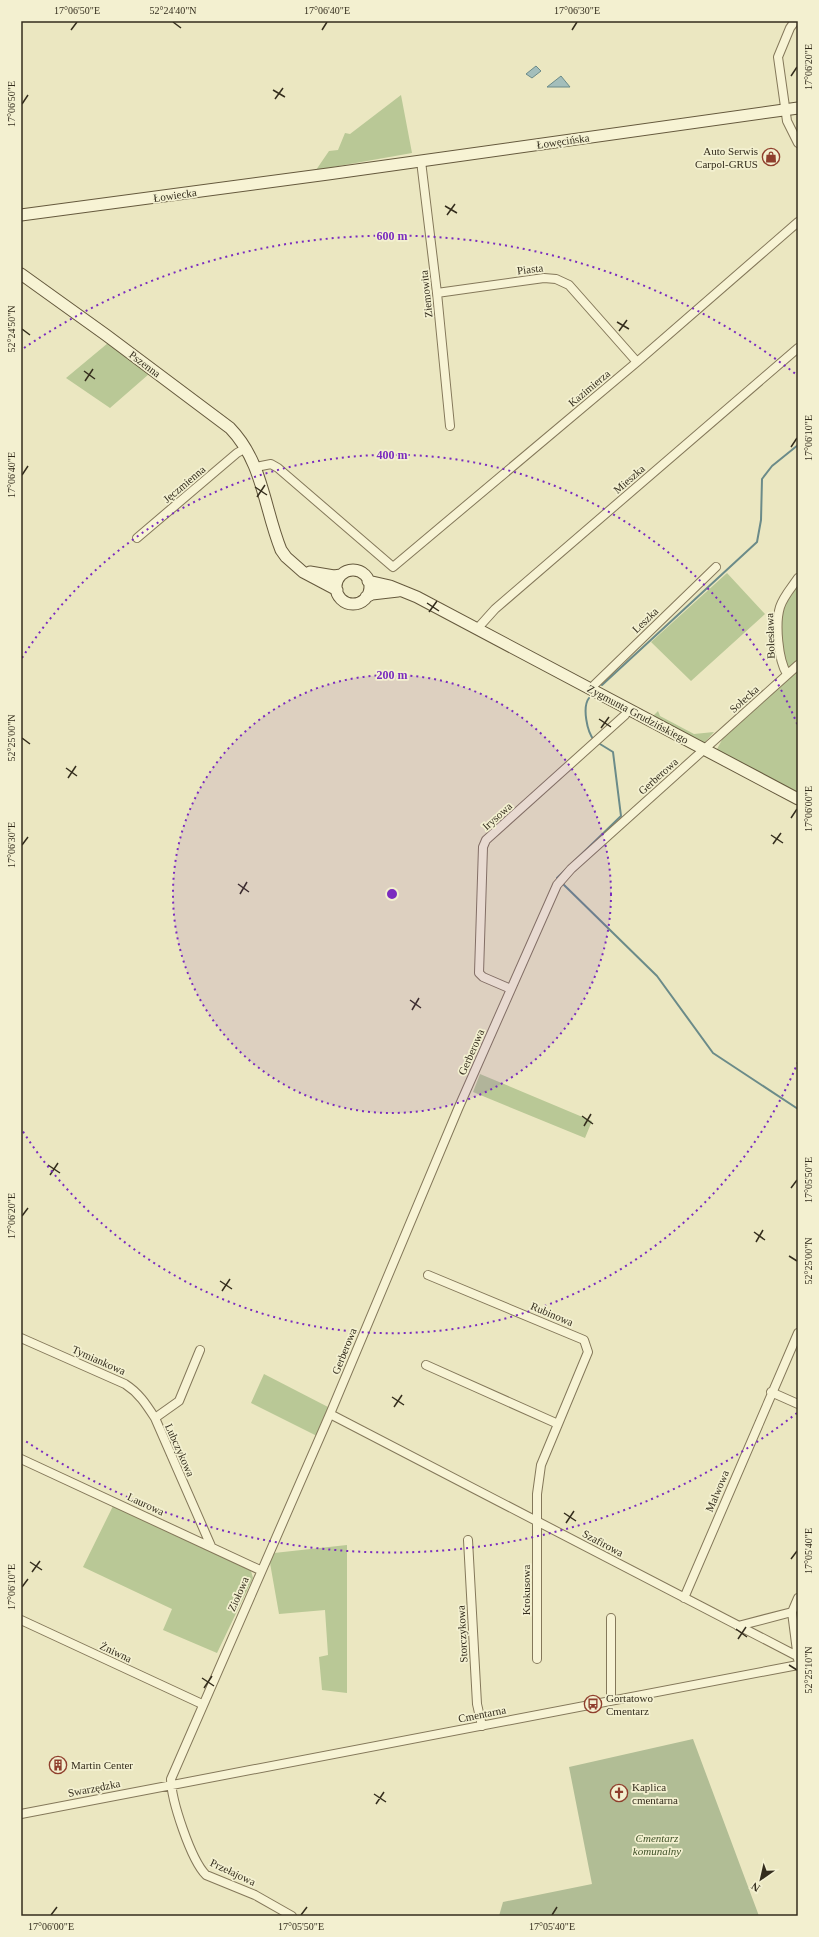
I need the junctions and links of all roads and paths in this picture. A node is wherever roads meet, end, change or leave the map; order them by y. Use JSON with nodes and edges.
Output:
{"nodes":[{"id":1,"x":795,"y":21,"type":"edge"},
{"id":2,"x":798,"y":108,"type":"edge"},
{"id":3,"x":785,"y":110,"type":"junction"},
{"id":4,"x":798,"y":143,"type":"edge"},
{"id":5,"x":421,"y":161,"type":"junction"},
{"id":6,"x":328,"y":174,"type":"joint"},
{"id":7,"x":21,"y":215,"type":"edge"},
{"id":8,"x":798,"y":222,"type":"edge"},
{"id":9,"x":21,"y":274,"type":"edge"},
{"id":10,"x":438,"y":293,"type":"junction"},
{"id":11,"x":798,"y":348,"type":"edge"},
{"id":12,"x":637,"y":362,"type":"junction"},
{"id":13,"x":450,"y":426,"type":"dead end"},
{"id":14,"x":246,"y":448,"type":"junction"},
{"id":15,"x":256,"y":467,"type":"junction"},
{"id":16,"x":138,"y":538,"type":"dead end"},
{"id":17,"x":716,"y":567,"type":"dead end"},
{"id":18,"x":303,"y":572,"type":"junction"},
{"id":19,"x":341,"y":575,"type":"junction"},
{"id":20,"x":798,"y":578,"type":"edge"},
{"id":21,"x":368,"y":581,"type":"junction"},
{"id":22,"x":336,"y":590,"type":"junction"},
{"id":23,"x":401,"y":590,"type":"junction"},
{"id":24,"x":366,"y":597,"type":"junction"},
{"id":25,"x":477,"y":629,"type":"junction"},
{"id":26,"x":798,"y":665,"type":"edge"},
{"id":27,"x":787,"y":674,"type":"junction"},
{"id":28,"x":590,"y":689,"type":"junction"},
{"id":29,"x":628,"y":709,"type":"junction"},
{"id":30,"x":704,"y":749,"type":"junction"},
{"id":31,"x":798,"y":799,"type":"edge"},
{"id":32,"x":511,"y":989,"type":"junction"},
{"id":33,"x":428,"y":1275,"type":"dead end"},
{"id":34,"x":798,"y":1333,"type":"edge"},
{"id":35,"x":21,"y":1338,"type":"edge"},
{"id":36,"x":200,"y":1350,"type":"dead end"},
{"id":37,"x":426,"y":1365,"type":"dead end"},
{"id":38,"x":771,"y":1392,"type":"junction"},
{"id":39,"x":798,"y":1404,"type":"edge"},
{"id":40,"x":330,"y":1414,"type":"junction"},
{"id":41,"x":155,"y":1418,"type":"junction"},
{"id":42,"x":558,"y":1424,"type":"junction"},
{"id":43,"x":21,"y":1459,"type":"edge"},
{"id":44,"x":538,"y":1522,"type":"junction"},
{"id":45,"x":468,"y":1540,"type":"dead end"},
{"id":46,"x":211,"y":1546,"type":"junction"},
{"id":47,"x":260,"y":1570,"type":"junction"},
{"id":48,"x":684,"y":1598,"type":"junction"},
{"id":49,"x":798,"y":1598,"type":"edge"},
{"id":50,"x":792,"y":1612,"type":"junction"},
{"id":51,"x":611,"y":1618,"type":"dead end"},
{"id":52,"x":21,"y":1620,"type":"edge"},
{"id":53,"x":738,"y":1626,"type":"junction"},
{"id":54,"x":797,"y":1658,"type":"edge"},
{"id":55,"x":537,"y":1659,"type":"dead end"},
{"id":56,"x":798,"y":1665,"type":"edge"},
{"id":57,"x":611,"y":1701,"type":"junction"},
{"id":58,"x":202,"y":1704,"type":"junction"},
{"id":59,"x":482,"y":1726,"type":"junction"},
{"id":60,"x":171,"y":1785,"type":"junction"},
{"id":61,"x":21,"y":1814,"type":"edge"},
{"id":62,"x":292,"y":1916,"type":"edge"}],
"edges":[{"from":1,"to":3,"type":"street"},
{"from":2,"to":3,"type":"street","name":"Łowęcińska"},
{"from":3,"to":4,"type":"street"},
{"from":3,"to":5,"type":"street","name":"Łowęcińska"},
{"from":5,"to":6,"type":"street","name":"Łowęcińska"},
{"from":5,"to":10,"type":"street","name":"Ziemowita"},
{"from":6,"to":7,"type":"street","name":"Łowiecka"},
{"from":8,"to":12,"type":"street","name":"Kazimierza"},
{"from":9,"to":14,"type":"street","name":"Pszenna"},
{"from":10,"to":12,"type":"street","name":"Piasta"},
{"from":10,"to":13,"type":"street","name":"Ziemowita"},
{"from":11,"to":25,"type":"street","name":"Mieszka"},
{"from":12,"to":15,"type":"street","name":"Kazimierza"},
{"from":14,"to":15,"type":"street","name":"Pszenna"},
{"from":14,"to":16,"type":"street","name":"Jęczmienna"},
{"from":15,"to":18,"type":"street","name":"Pszenna"},
{"from":17,"to":28,"type":"street","name":"Leszka"},
{"from":18,"to":19,"type":"street"},
{"from":18,"to":22,"type":"street","name":"Pszenna"},
{"from":19,"to":21,"type":"street"},
{"from":19,"to":22,"type":"street"},
{"from":20,"to":27,"type":"street","name":"Bolesława"},
{"from":21,"to":23,"type":"street"},
{"from":21,"to":24,"type":"street"},
{"from":22,"to":24,"type":"street","name":"Pszenna"},
{"from":23,"to":24,"type":"street","name":"Pszenna"},
{"from":23,"to":25,"type":"street"},
{"from":25,"to":28,"type":"street","name":"Zygmunta Grudzińskiego"},
{"from":26,"to":27,"type":"street","name":"Sołecka"},
{"from":27,"to":30,"type":"street","name":"Sołecka"},
{"from":28,"to":29,"type":"street","name":"Zygmunta Grudzińskiego"},
{"from":29,"to":30,"type":"street","name":"Zygmunta Grudzińskiego"},
{"from":29,"to":32,"type":"street","name":"Irysowa"},
{"from":30,"to":31,"type":"street","name":"Zygmunta Grudzińskiego"},
{"from":30,"to":32,"type":"street","name":"Gerberowa"},
{"from":32,"to":40,"type":"street","name":"Gerberowa"},
{"from":33,"to":42,"type":"street","name":"Rubinowa"},
{"from":34,"to":38,"type":"street","name":"Malwowa"},
{"from":35,"to":41,"type":"street","name":"Tymiankowa"},
{"from":36,"to":41,"type":"street","name":"Lubczykowa"},
{"from":37,"to":42,"type":"street"},
{"from":38,"to":39,"type":"street"},
{"from":38,"to":48,"type":"street","name":"Malwowa"},
{"from":40,"to":44,"type":"street","name":"Szafirowa"},
{"from":40,"to":47,"type":"street","name":"Ziołowa"},
{"from":41,"to":46,"type":"street","name":"Lubczykowa"},
{"from":42,"to":44,"type":"street","name":"Rubinowa"},
{"from":43,"to":46,"type":"street","name":"Laurowa"},
{"from":44,"to":48,"type":"street","name":"Szafirowa"},
{"from":44,"to":55,"type":"street","name":"Krokusowa"},
{"from":45,"to":59,"type":"street","name":"Storczykowa"},
{"from":46,"to":47,"type":"street","name":"Laurowa"},
{"from":47,"to":58,"type":"street","name":"Ziołowa"},
{"from":48,"to":53,"type":"street","name":"Szafirowa"},
{"from":49,"to":50,"type":"street"},
{"from":50,"to":53,"type":"street"},
{"from":50,"to":54,"type":"street"},
{"from":51,"to":57,"type":"street"},
{"from":52,"to":58,"type":"street","name":"Żniwna"},
{"from":53,"to":54,"type":"street","name":"Szafirowa"},
{"from":56,"to":57,"type":"street","name":"Cmentarna"},
{"from":57,"to":59,"type":"street","name":"Cmentarna"},
{"from":58,"to":60,"type":"street","name":"Ziołowa"},
{"from":59,"to":60,"type":"street","name":"Cmentarna"},
{"from":60,"to":61,"type":"street","name":"Swarzędzka"},
{"from":60,"to":62,"type":"street","name":"Przełajowa"}]}
